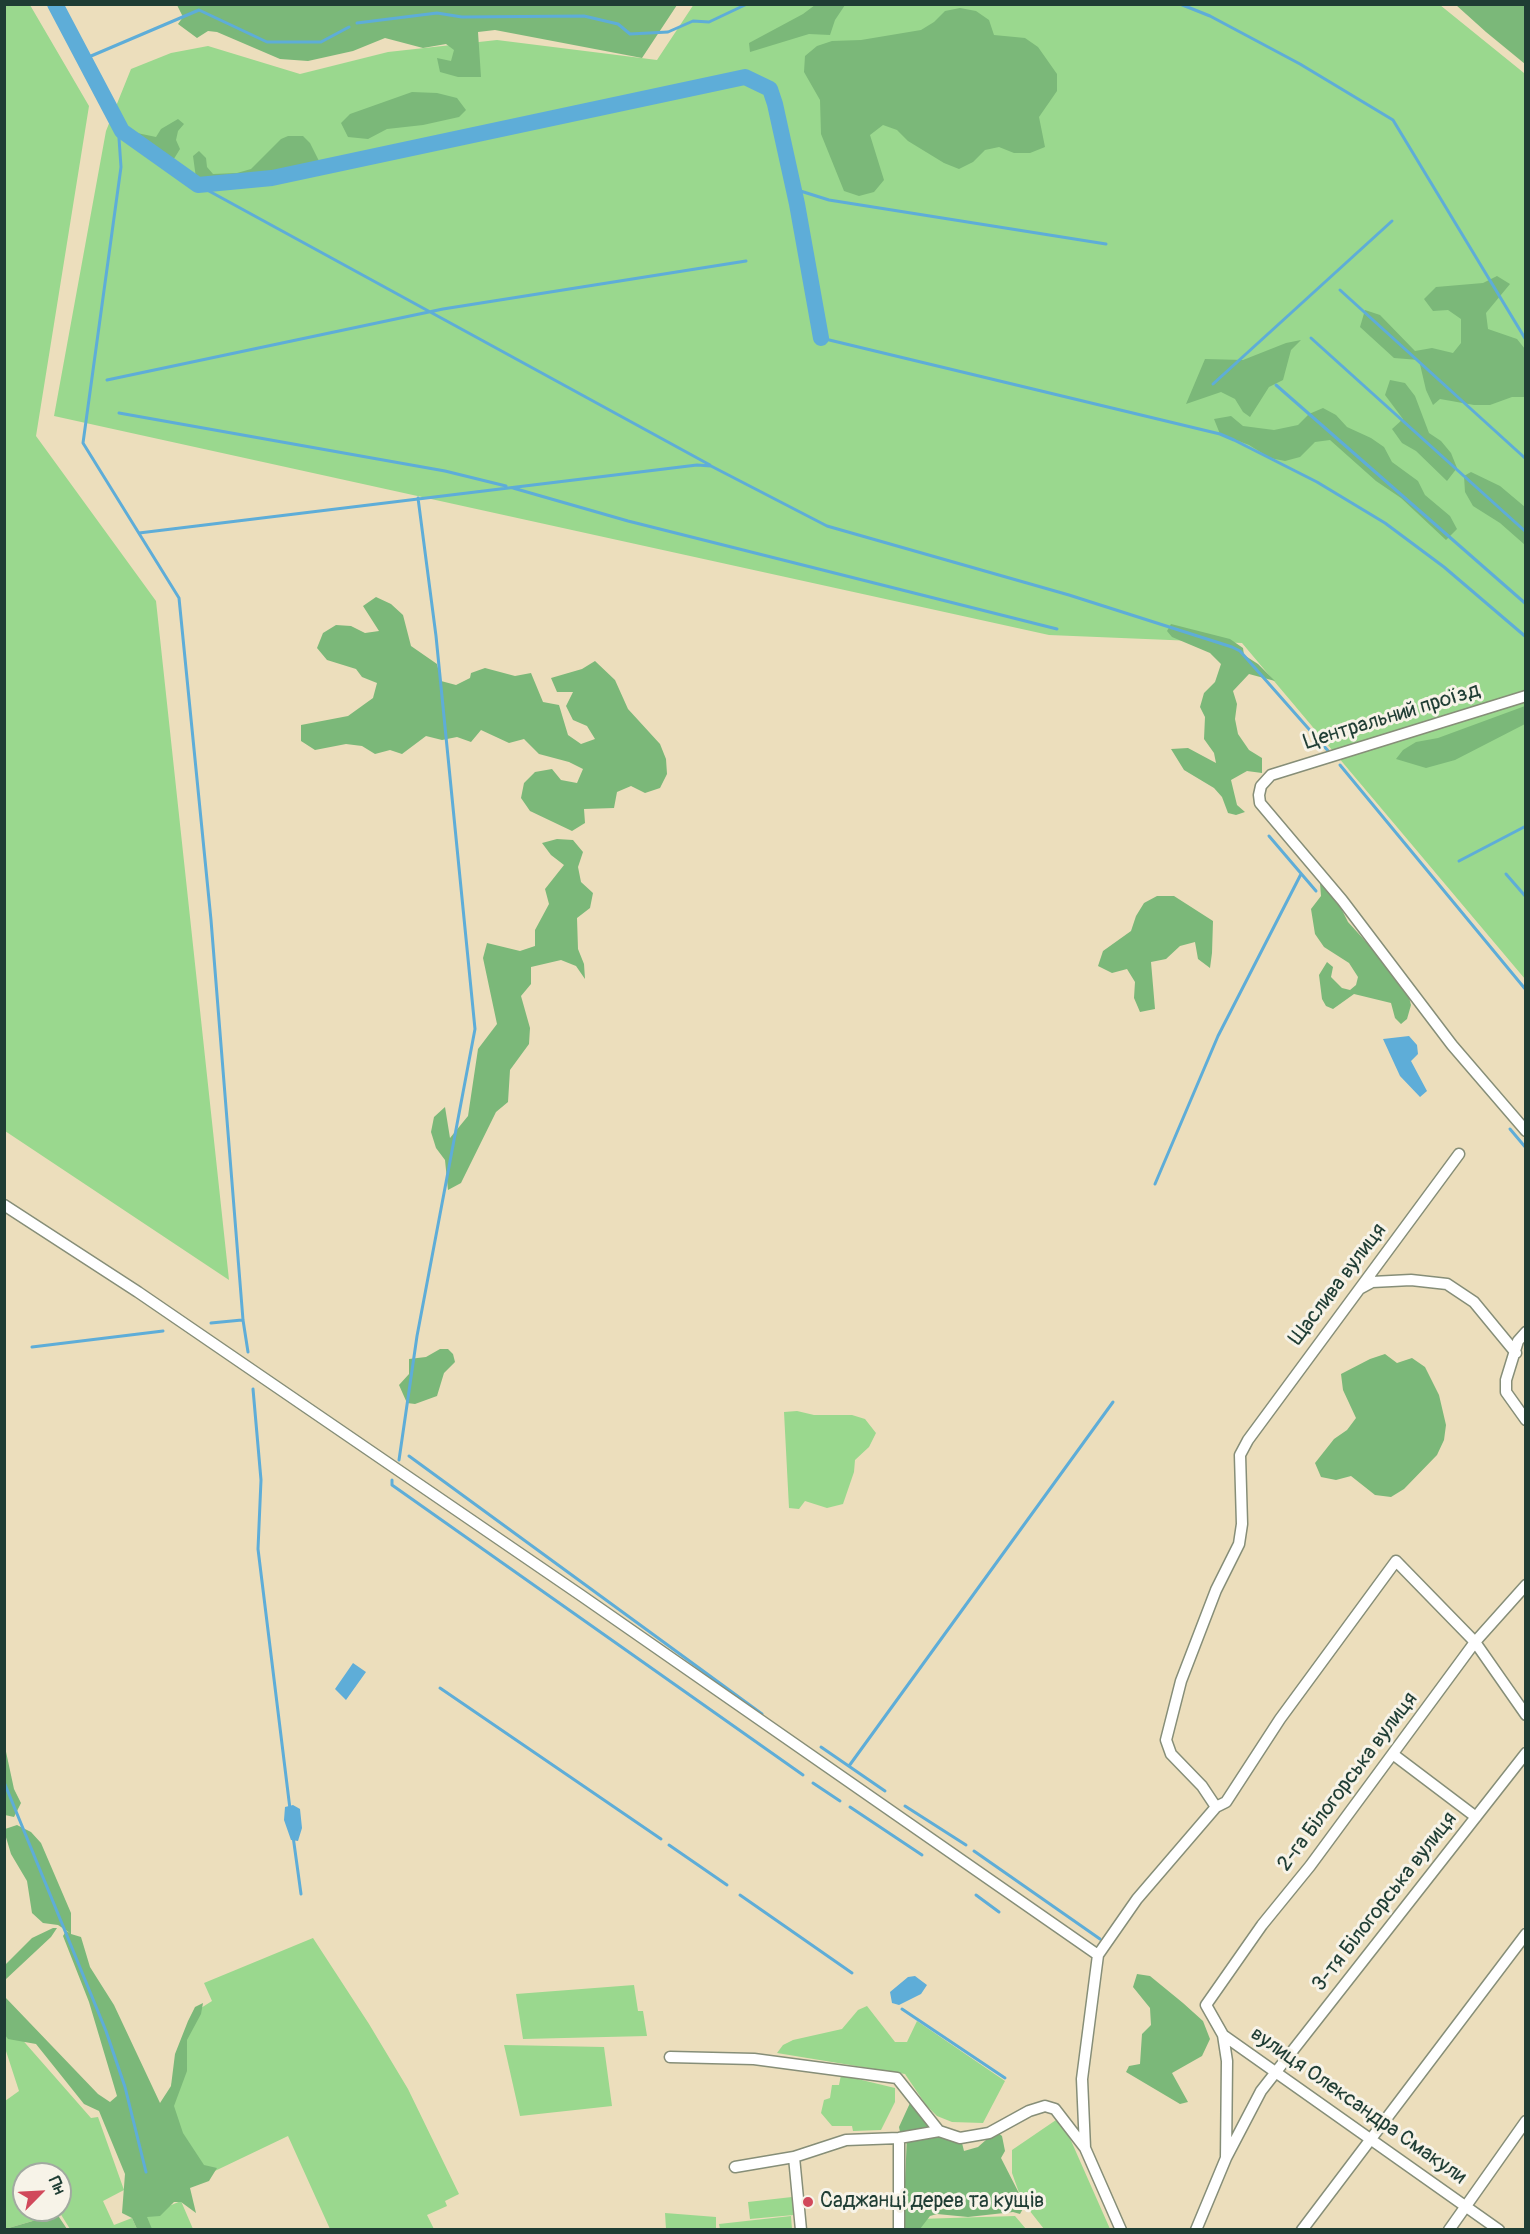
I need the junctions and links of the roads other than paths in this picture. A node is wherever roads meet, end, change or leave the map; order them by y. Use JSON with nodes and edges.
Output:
{"nodes":[{"id":1,"x":1526,"y":696,"type":"edge"},
{"id":2,"x":1526,"y":1131,"type":"edge"},
{"id":3,"x":1459,"y":1154,"type":"dead end"},
{"id":4,"x":4,"y":1205,"type":"edge"},
{"id":5,"x":1360,"y":1288,"type":"junction"},
{"id":6,"x":1526,"y":1332,"type":"edge"},
{"id":7,"x":1516,"y":1353,"type":"junction"},
{"id":8,"x":1526,"y":1420,"type":"edge"},
{"id":9,"x":1526,"y":1585,"type":"edge"},
{"id":10,"x":1475,"y":1642,"type":"junction"},
{"id":11,"x":1526,"y":1715,"type":"edge"},
{"id":12,"x":1526,"y":1753,"type":"edge"},
{"id":13,"x":1394,"y":1755,"type":"junction"},
{"id":14,"x":1216,"y":1807,"type":"junction"},
{"id":15,"x":1476,"y":1817,"type":"junction"},
{"id":16,"x":1526,"y":1934,"type":"edge"},
{"id":17,"x":1098,"y":1955,"type":"junction"},
{"id":18,"x":1206,"y":2005,"type":"joint"},
{"id":19,"x":1223,"y":2036,"type":"junction"},
{"id":20,"x":670,"y":2057,"type":"dead end"},
{"id":21,"x":1275,"y":2074,"type":"junction"},
{"id":22,"x":1526,"y":2121,"type":"edge"},
{"id":23,"x":939,"y":2131,"type":"junction"},
{"id":24,"x":899,"y":2138,"type":"junction"},
{"id":25,"x":1370,"y":2140,"type":"junction"},
{"id":26,"x":1085,"y":2148,"type":"junction"},
{"id":27,"x":794,"y":2157,"type":"junction"},
{"id":28,"x":1226,"y":2158,"type":"junction"},
{"id":29,"x":735,"y":2167,"type":"dead end"},
{"id":30,"x":1465,"y":2204,"type":"junction"},
{"id":31,"x":801,"y":2229,"type":"edge"},
{"id":32,"x":899,"y":2229,"type":"edge"},
{"id":33,"x":1121,"y":2229,"type":"edge"},
{"id":34,"x":1196,"y":2229,"type":"edge"},
{"id":35,"x":1302,"y":2229,"type":"edge"},
{"id":36,"x":1449,"y":2229,"type":"edge"},
{"id":37,"x":1499,"y":2229,"type":"edge"}],
"edges":[{"from":1,"to":2,"type":"street","name":"Центральний проїзд"},
{"from":3,"to":5,"type":"street","name":"Щаслива вулиця"},
{"from":4,"to":17,"type":"street"},
{"from":5,"to":7,"type":"street"},
{"from":5,"to":14,"type":"street","name":"Щаслива вулиця"},
{"from":6,"to":7,"type":"street"},
{"from":7,"to":8,"type":"street"},
{"from":9,"to":10,"type":"street","name":"2-га Білогорська вулиця"},
{"from":10,"to":11,"type":"street"},
{"from":10,"to":13,"type":"street","name":"2-га Білогорська вулиця"},
{"from":10,"to":14,"type":"street"},
{"from":12,"to":15,"type":"street","name":"3-тя Білогорська вулиця"},
{"from":13,"to":15,"type":"street"},
{"from":13,"to":18,"type":"street","name":"2-га Білогорська вулиця"},
{"from":14,"to":17,"type":"street"},
{"from":15,"to":21,"type":"street","name":"3-тя Білогорська вулиця"},
{"from":16,"to":25,"type":"street"},
{"from":17,"to":26,"type":"street"},
{"from":18,"to":19,"type":"street","name":"вулиця Олександра Смакули"},
{"from":19,"to":21,"type":"street","name":"вулиця Олександра Смакули"},
{"from":19,"to":28,"type":"street"},
{"from":20,"to":23,"type":"street"},
{"from":21,"to":25,"type":"street","name":"вулиця Олександра Смакули"},
{"from":21,"to":28,"type":"street","name":"3-тя Білогорська вулиця"},
{"from":22,"to":30,"type":"street"},
{"from":23,"to":24,"type":"street"},
{"from":23,"to":26,"type":"street"},
{"from":24,"to":27,"type":"street"},
{"from":24,"to":32,"type":"street"},
{"from":25,"to":30,"type":"street","name":"вулиця Олександра Смакули"},
{"from":25,"to":35,"type":"street"},
{"from":26,"to":33,"type":"street"},
{"from":27,"to":29,"type":"street"},
{"from":27,"to":31,"type":"street"},
{"from":28,"to":34,"type":"street","name":"3-тя Білогорська вулиця"},
{"from":30,"to":36,"type":"street"},
{"from":30,"to":37,"type":"street","name":"вулиця Олександра Смакули"}]}
